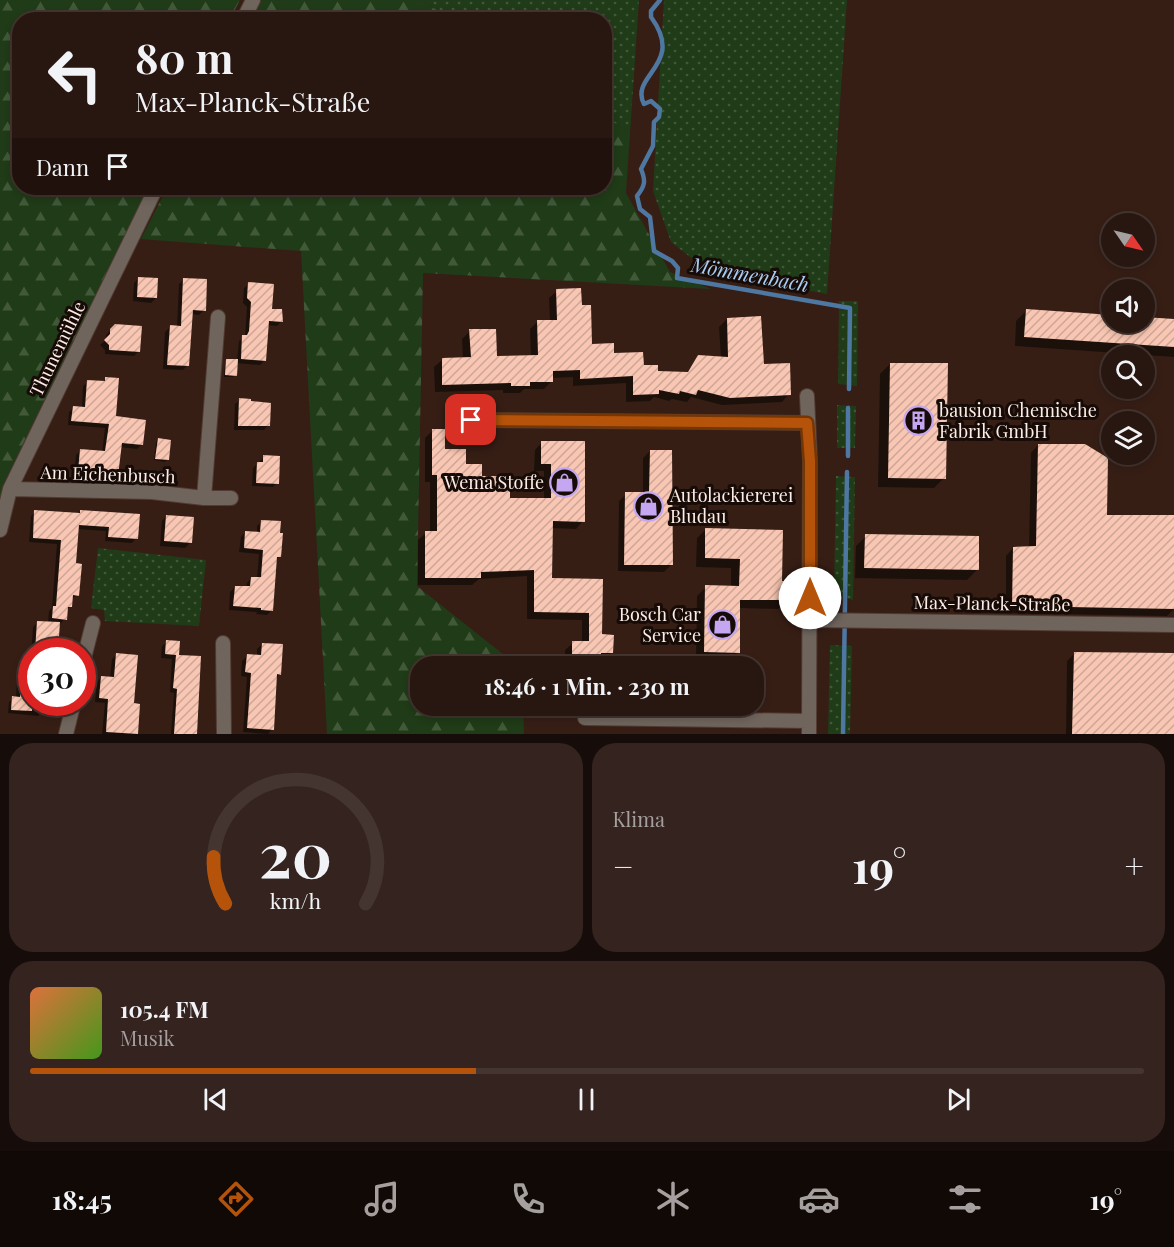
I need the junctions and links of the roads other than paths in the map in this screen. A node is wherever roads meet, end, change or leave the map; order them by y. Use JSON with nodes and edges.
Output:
{"nodes":[{"id":1,"x":153,"y":195,"type":"edge"},
{"id":2,"x":218,"y":316,"type":"dead end"},
{"id":3,"x":807,"y":396,"type":"dead end"},
{"id":4,"x":471,"y":420,"type":"dead end"},
{"id":5,"x":807,"y":423,"type":"junction"},
{"id":6,"x":10,"y":489,"type":"junction"},
{"id":7,"x":204,"y":498,"type":"junction"},
{"id":8,"x":231,"y":498,"type":"dead end"},
{"id":9,"x":0,"y":530,"type":"edge"},
{"id":10,"x":810,"y":620,"type":"junction"},
{"id":11,"x":93,"y":624,"type":"dead end"},
{"id":12,"x":1174,"y":625,"type":"edge"},
{"id":13,"x":89,"y":638,"type":"edge"},
{"id":14,"x":223,"y":643,"type":"dead end"},
{"id":15,"x":70,"y":716,"type":"edge"},
{"id":16,"x":585,"y":718,"type":"dead end"},
{"id":17,"x":809,"y":728,"type":"edge"},
{"id":18,"x":66,"y":734,"type":"edge"},
{"id":19,"x":224,"y":734,"type":"edge"}],
"edges":[{"from":1,"to":6,"type":"street","name":"Thunemühle"},
{"from":2,"to":7,"type":"street"},
{"from":3,"to":5,"type":"street"},
{"from":4,"to":5,"type":"street"},
{"from":5,"to":10,"type":"street"},
{"from":6,"to":7,"type":"street","name":"Am Eichenbusch"},
{"from":6,"to":9,"type":"street","name":"Thunemühle"},
{"from":7,"to":8,"type":"street","name":"Am Eichenbusch"},
{"from":10,"to":12,"type":"street","name":"Max-Planck-Straße"},
{"from":10,"to":17,"type":"street"},
{"from":11,"to":13,"type":"street"},
{"from":14,"to":19,"type":"street"},
{"from":15,"to":18,"type":"street"},
{"from":16,"to":17,"type":"street"}]}
